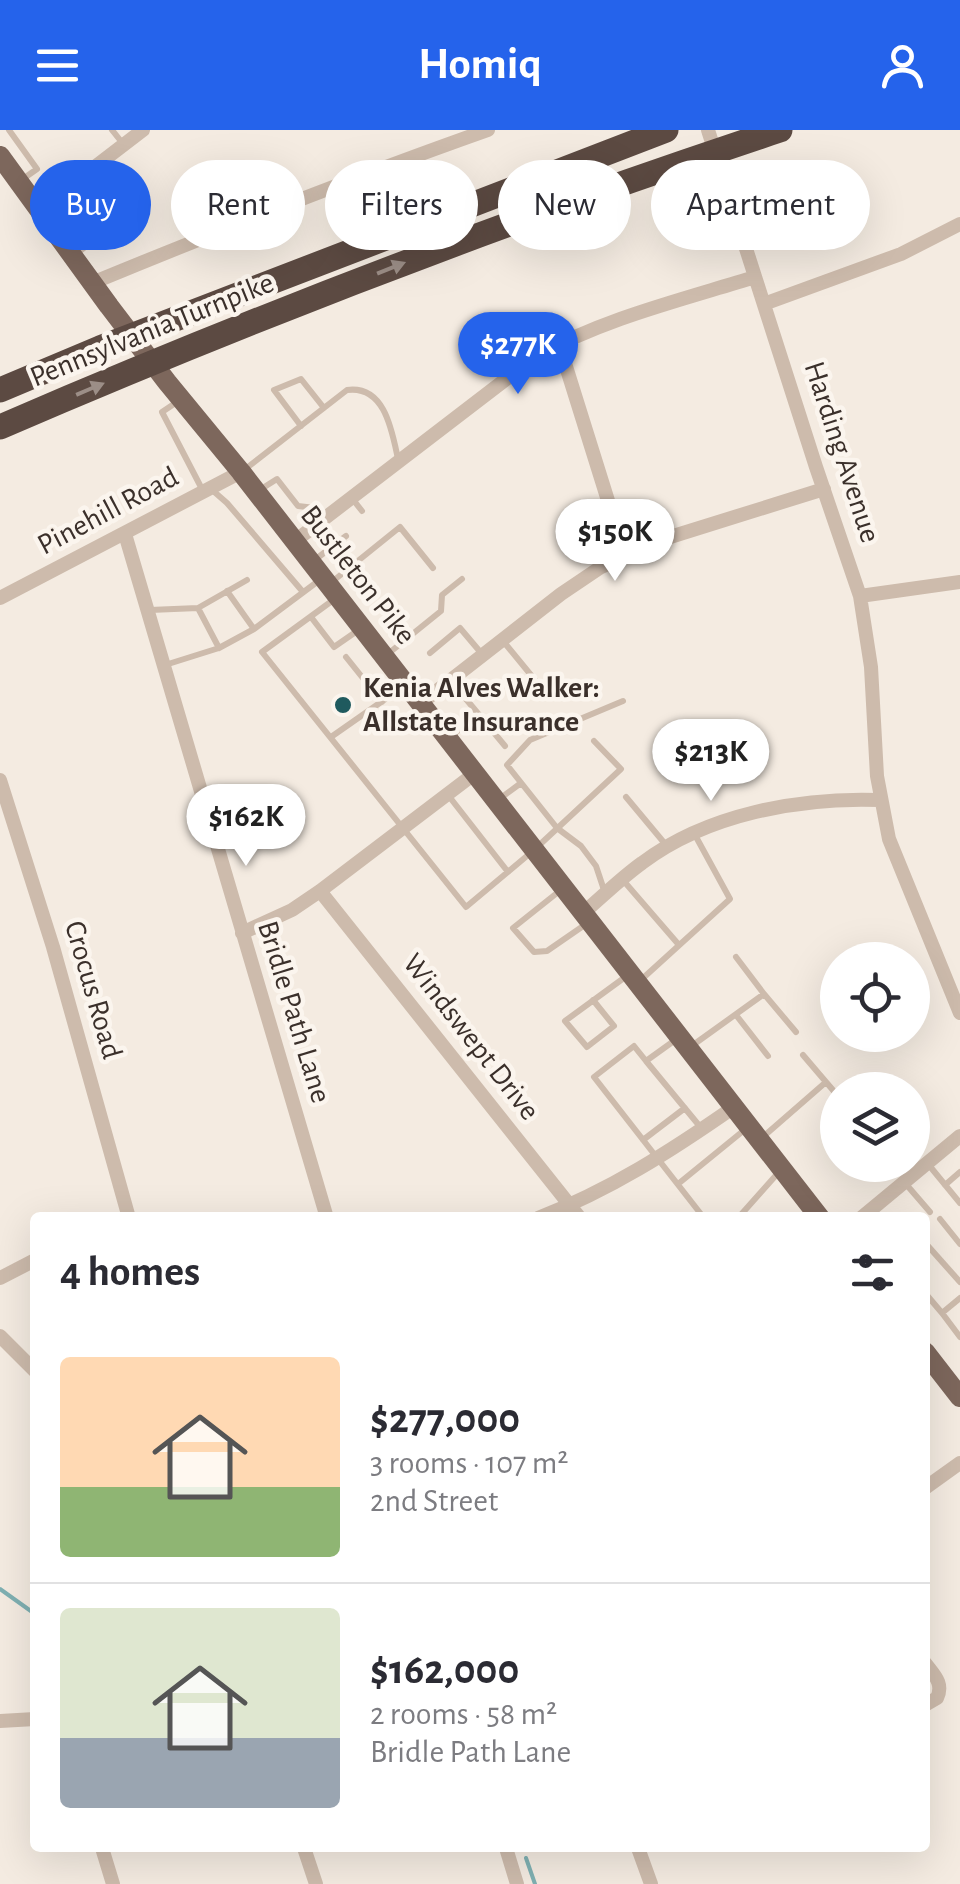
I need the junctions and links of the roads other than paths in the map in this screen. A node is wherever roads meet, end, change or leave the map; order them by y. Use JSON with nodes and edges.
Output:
{"nodes":[{"id":1,"x":9,"y":130,"type":"edge"},
{"id":2,"x":112,"y":130,"type":"edge"},
{"id":3,"x":143,"y":130,"type":"edge"},
{"id":4,"x":488,"y":130,"type":"edge"},
{"id":5,"x":666,"y":130,"type":"edge"},
{"id":6,"x":708,"y":130,"type":"edge"},
{"id":7,"x":780,"y":130,"type":"edge"},
{"id":8,"x":124,"y":145,"type":"junction"},
{"id":9,"x":0,"y":156,"type":"edge"},
{"id":10,"x":105,"y":160,"type":"edge"},
{"id":11,"x":19,"y":182,"type":"junction"},
{"id":12,"x":30,"y":196,"type":"edge"},
{"id":13,"x":960,"y":224,"type":"edge"},
{"id":14,"x":69,"y":250,"type":"edge"},
{"id":15,"x":81,"y":250,"type":"edge"},
{"id":16,"x":73,"y":256,"type":"junction"},
{"id":17,"x":754,"y":277,"type":"junction"},
{"id":18,"x":92,"y":283,"type":"junction"},
{"id":19,"x":764,"y":304,"type":"junction"},
{"id":20,"x":559,"y":344,"type":"junction"},
{"id":21,"x":0,"y":390,"type":"edge"},
{"id":22,"x":174,"y":391,"type":"junction"},
{"id":23,"x":324,"y":408,"type":"junction"},
{"id":24,"x":301,"y":426,"type":"junction"},
{"id":25,"x":0,"y":427,"type":"edge"},
{"id":26,"x":399,"y":460,"type":"junction"},
{"id":27,"x":241,"y":472,"type":"junction"},
{"id":28,"x":824,"y":489,"type":"junction"},
{"id":29,"x":207,"y":490,"type":"junction"},
{"id":30,"x":257,"y":492,"type":"junction"},
{"id":31,"x":352,"y":497,"type":"junction"},
{"id":32,"x":293,"y":500,"type":"junction"},
{"id":33,"x":362,"y":511,"type":"dead end"},
{"id":34,"x":274,"y":514,"type":"junction"},
{"id":35,"x":324,"y":518,"type":"junction"},
{"id":36,"x":126,"y":534,"type":"junction"},
{"id":37,"x":346,"y":536,"type":"dead end"},
{"id":38,"x":295,"y":541,"type":"junction"},
{"id":39,"x":625,"y":554,"type":"junction"},
{"id":40,"x":432,"y":568,"type":"dead end"},
{"id":41,"x":462,"y":579,"type":"dead end"},
{"id":42,"x":246,"y":580,"type":"dead end"},
{"id":43,"x":325,"y":580,"type":"junction"},
{"id":44,"x":960,"y":582,"type":"edge"},
{"id":45,"x":227,"y":591,"type":"junction"},
{"id":46,"x":303,"y":592,"type":"junction"},
{"id":47,"x":860,"y":596,"type":"junction"},
{"id":48,"x":0,"y":598,"type":"edge"},
{"id":49,"x":198,"y":608,"type":"junction"},
{"id":50,"x":149,"y":610,"type":"junction"},
{"id":51,"x":311,"y":617,"type":"junction"},
{"id":52,"x":362,"y":628,"type":"junction"},
{"id":53,"x":254,"y":629,"type":"junction"},
{"id":54,"x":502,"y":640,"type":"junction"},
{"id":55,"x":219,"y":648,"type":"junction"},
{"id":56,"x":430,"y":653,"type":"dead end"},
{"id":57,"x":483,"y":654,"type":"junction"},
{"id":58,"x":346,"y":657,"type":"dead end"},
{"id":59,"x":384,"y":658,"type":"junction"},
{"id":60,"x":165,"y":665,"type":"junction"},
{"id":61,"x":450,"y":680,"type":"junction"},
{"id":62,"x":406,"y":685,"type":"junction"},
{"id":63,"x":549,"y":696,"type":"dead end"},
{"id":64,"x":623,"y":701,"type":"dead end"},
{"id":65,"x":382,"y":702,"type":"junction"},
{"id":66,"x":420,"y":704,"type":"junction"},
{"id":67,"x":479,"y":715,"type":"junction"},
{"id":68,"x":332,"y":738,"type":"junction"},
{"id":69,"x":447,"y":739,"type":"junction"},
{"id":70,"x":594,"y":740,"type":"dead end"},
{"id":71,"x":504,"y":746,"type":"dead end"},
{"id":72,"x":474,"y":774,"type":"junction"},
{"id":73,"x":0,"y":780,"type":"edge"},
{"id":74,"x":521,"y":782,"type":"junction"},
{"id":75,"x":448,"y":794,"type":"junction"},
{"id":76,"x":626,"y":797,"type":"dead end"},
{"id":77,"x":880,"y":800,"type":"junction"},
{"id":78,"x":496,"y":802,"type":"junction"},
{"id":79,"x":404,"y":827,"type":"junction"},
{"id":80,"x":557,"y":828,"type":"junction"},
{"id":81,"x":694,"y":834,"type":"junction"},
{"id":82,"x":667,"y":846,"type":"junction"},
{"id":83,"x":534,"y":850,"type":"junction"},
{"id":84,"x":508,"y":872,"type":"junction"},
{"id":85,"x":622,"y":880,"type":"junction"},
{"id":86,"x":563,"y":888,"type":"junction"},
{"id":87,"x":320,"y":891,"type":"junction"},
{"id":88,"x":605,"y":894,"type":"junction"},
{"id":89,"x":585,"y":918,"type":"junction"},
{"id":90,"x":242,"y":933,"type":"junction"},
{"id":91,"x":679,"y":945,"type":"junction"},
{"id":92,"x":736,"y":957,"type":"dead end"},
{"id":93,"x":633,"y":979,"type":"junction"},
{"id":94,"x":764,"y":994,"type":"junction"},
{"id":95,"x":593,"y":1000,"type":"junction"},
{"id":96,"x":960,"y":1012,"type":"edge"},
{"id":97,"x":736,"y":1015,"type":"junction"},
{"id":98,"x":796,"y":1032,"type":"dead end"},
{"id":99,"x":683,"y":1043,"type":"junction"},
{"id":100,"x":803,"y":1055,"type":"dead end"},
{"id":101,"x":768,"y":1056,"type":"dead end"},
{"id":102,"x":646,"y":1061,"type":"junction"},
{"id":103,"x":820,"y":1075,"type":"edge"},
{"id":104,"x":820,"y":1086,"type":"edge"},
{"id":105,"x":734,"y":1107,"type":"junction"},
{"id":106,"x":686,"y":1108,"type":"junction"},
{"id":107,"x":703,"y":1129,"type":"junction"},
{"id":108,"x":754,"y":1133,"type":"junction"},
{"id":109,"x":643,"y":1140,"type":"junction"},
{"id":110,"x":958,"y":1143,"type":"edge"},
{"id":111,"x":658,"y":1159,"type":"junction"},
{"id":112,"x":930,"y":1162,"type":"edge"},
{"id":113,"x":930,"y":1166,"type":"edge"},
{"id":114,"x":782,"y":1168,"type":"junction"},
{"id":115,"x":960,"y":1172,"type":"edge"},
{"id":116,"x":904,"y":1182,"type":"joint"},
{"id":117,"x":678,"y":1184,"type":"junction"},
{"id":118,"x":945,"y":1185,"type":"junction"},
{"id":119,"x":960,"y":1203,"type":"edge"},
{"id":120,"x":575,"y":1211,"type":"edge"},
{"id":121,"x":127,"y":1212,"type":"edge"},
{"id":122,"x":325,"y":1212,"type":"edge"},
{"id":123,"x":699,"y":1212,"type":"edge"},
{"id":124,"x":743,"y":1212,"type":"edge"},
{"id":125,"x":809,"y":1212,"type":"edge"},
{"id":126,"x":868,"y":1212,"type":"edge"},
{"id":127,"x":930,"y":1212,"type":"dead end"},
{"id":128,"x":940,"y":1219,"type":"dead end"},
{"id":129,"x":960,"y":1244,"type":"edge"},
{"id":130,"x":930,"y":1248,"type":"edge"},
{"id":131,"x":30,"y":1263,"type":"edge"},
{"id":132,"x":0,"y":1278,"type":"edge"},
{"id":133,"x":960,"y":1282,"type":"edge"},
{"id":134,"x":930,"y":1298,"type":"edge"},
{"id":135,"x":960,"y":1298,"type":"edge"},
{"id":136,"x":942,"y":1314,"type":"junction"},
{"id":137,"x":0,"y":1336,"type":"edge"},
{"id":138,"x":960,"y":1337,"type":"edge"},
{"id":139,"x":930,"y":1365,"type":"edge"},
{"id":140,"x":30,"y":1367,"type":"edge"},
{"id":141,"x":960,"y":1397,"type":"edge"},
{"id":142,"x":960,"y":1464,"type":"edge"},
{"id":143,"x":930,"y":1485,"type":"edge"},
{"id":144,"x":930,"y":1670,"type":"edge"},
{"id":145,"x":931,"y":1701,"type":"edge"},
{"id":146,"x":30,"y":1720,"type":"edge"},
{"id":147,"x":0,"y":1722,"type":"edge"},
{"id":148,"x":103,"y":1852,"type":"edge"},
{"id":149,"x":305,"y":1852,"type":"edge"},
{"id":150,"x":509,"y":1852,"type":"edge"},
{"id":151,"x":639,"y":1852,"type":"edge"},
{"id":152,"x":113,"y":1884,"type":"edge"},
{"id":153,"x":316,"y":1884,"type":"edge"},
{"id":154,"x":517,"y":1884,"type":"edge"},
{"id":155,"x":651,"y":1884,"type":"edge"}],
"edges":[{"from":1,"to":11,"type":"lane"},
{"from":2,"to":8,"type":"lane"},
{"from":3,"to":8,"type":"street"},
{"from":4,"to":18,"type":"street"},
{"from":5,"to":21,"type":"highway","name":"Pennsylvania Turnpike"},
{"from":6,"to":17,"type":"street","name":"Harding Avenue"},
{"from":25,"to":7,"type":"highway","name":"Pennsylvania Turnpike","one_way":true},
{"from":8,"to":10,"type":"street"},
{"from":9,"to":11,"type":"main road","name":"Bustleton Pike"},
{"from":11,"to":12,"type":"main road","name":"Bustleton Pike"},
{"from":13,"to":19,"type":"street"},
{"from":14,"to":16,"type":"main road","name":"Bustleton Pike"},
{"from":15,"to":16,"type":"lane"},
{"from":16,"to":18,"type":"main road","name":"Bustleton Pike"},
{"from":17,"to":19,"type":"street","name":"Harding Avenue"},
{"from":17,"to":20,"type":"street"},
{"from":18,"to":22,"type":"main road","name":"Bustleton Pike"},
{"from":19,"to":28,"type":"street","name":"Harding Avenue"},
{"from":20,"to":26,"type":"street"},
{"from":20,"to":39,"type":"street"},
{"from":22,"to":27,"type":"main road","name":"Bustleton Pike"},
{"from":22,"to":29,"type":"lane"},
{"from":23,"to":24,"type":"lane"},
{"from":23,"to":24,"type":"lane"},
{"from":23,"to":26,"type":"lane"},
{"from":24,"to":27,"type":"lane"},
{"from":26,"to":31,"type":"street"},
{"from":27,"to":29,"type":"street","name":"Pinehill Road"},
{"from":27,"to":30,"type":"main road","name":"Bustleton Pike"},
{"from":28,"to":39,"type":"street"},
{"from":28,"to":47,"type":"street","name":"Harding Avenue"},
{"from":29,"to":36,"type":"street","name":"Pinehill Road"},
{"from":29,"to":46,"type":"lane"},
{"from":30,"to":32,"type":"lane"},
{"from":30,"to":34,"type":"main road","name":"Bustleton Pike"},
{"from":31,"to":33,"type":"lane"},
{"from":31,"to":35,"type":"street"},
{"from":32,"to":34,"type":"lane"},
{"from":32,"to":35,"type":"lane"},
{"from":34,"to":38,"type":"main road","name":"Bustleton Pike"},
{"from":35,"to":38,"type":"street"},
{"from":36,"to":48,"type":"street","name":"Pinehill Road"},
{"from":36,"to":50,"type":"street","name":"Bridle Path Lane"},
{"from":37,"to":43,"type":"lane"},
{"from":38,"to":43,"type":"main road","name":"Bustleton Pike"},
{"from":39,"to":54,"type":"street"},
{"from":40,"to":43,"type":"lane"},
{"from":41,"to":59,"type":"lane"},
{"from":42,"to":45,"type":"lane"},
{"from":43,"to":46,"type":"lane"},
{"from":43,"to":51,"type":"lane"},
{"from":43,"to":52,"type":"main road","name":"Bustleton Pike"},
{"from":44,"to":47,"type":"street"},
{"from":45,"to":49,"type":"lane"},
{"from":45,"to":53,"type":"lane"},
{"from":46,"to":53,"type":"lane"},
{"from":47,"to":77,"type":"street","name":"Harding Avenue"},
{"from":49,"to":50,"type":"lane"},
{"from":49,"to":55,"type":"lane"},
{"from":50,"to":60,"type":"street","name":"Bridle Path Lane"},
{"from":51,"to":52,"type":"lane"},
{"from":51,"to":68,"type":"lane"},
{"from":52,"to":59,"type":"main road","name":"Bustleton Pike"},
{"from":53,"to":55,"type":"lane"},
{"from":54,"to":57,"type":"street"},
{"from":54,"to":63,"type":"lane"},
{"from":55,"to":60,"type":"lane"},
{"from":56,"to":57,"type":"lane"},
{"from":57,"to":61,"type":"street"},
{"from":58,"to":65,"type":"lane"},
{"from":59,"to":62,"type":"main road","name":"Bustleton Pike"},
{"from":60,"to":90,"type":"street","name":"Bridle Path Lane"},
{"from":61,"to":66,"type":"street"},
{"from":61,"to":67,"type":"lane"},
{"from":62,"to":65,"type":"lane"},
{"from":62,"to":66,"type":"main road","name":"Bustleton Pike"},
{"from":64,"to":74,"type":"lane"},
{"from":65,"to":68,"type":"lane"},
{"from":66,"to":69,"type":"main road","name":"Bustleton Pike"},
{"from":67,"to":69,"type":"lane"},
{"from":67,"to":71,"type":"lane"},
{"from":68,"to":79,"type":"lane"},
{"from":69,"to":72,"type":"main road","name":"Bustleton Pike"},
{"from":70,"to":80,"type":"lane"},
{"from":72,"to":75,"type":"street"},
{"from":72,"to":78,"type":"main road","name":"Bustleton Pike"},
{"from":73,"to":121,"type":"street","name":"Crocus Road"},
{"from":74,"to":78,"type":"lane"},
{"from":74,"to":80,"type":"lane"},
{"from":75,"to":79,"type":"street"},
{"from":75,"to":84,"type":"lane"},
{"from":76,"to":82,"type":"lane"},
{"from":77,"to":81,"type":"street"},
{"from":77,"to":96,"type":"street","name":"Harding Avenue"},
{"from":78,"to":83,"type":"main road","name":"Bustleton Pike"},
{"from":79,"to":84,"type":"lane"},
{"from":79,"to":87,"type":"street"},
{"from":80,"to":83,"type":"lane"},
{"from":80,"to":88,"type":"lane"},
{"from":81,"to":82,"type":"street"},
{"from":81,"to":91,"type":"lane"},
{"from":82,"to":85,"type":"street"},
{"from":83,"to":84,"type":"lane"},
{"from":83,"to":86,"type":"main road","name":"Bustleton Pike"},
{"from":85,"to":88,"type":"street"},
{"from":85,"to":91,"type":"lane"},
{"from":86,"to":89,"type":"main road","name":"Bustleton Pike"},
{"from":86,"to":89,"type":"lane"},
{"from":87,"to":90,"type":"street"},
{"from":87,"to":120,"type":"street","name":"Windswept Drive"},
{"from":88,"to":89,"type":"street"},
{"from":89,"to":93,"type":"main road","name":"Bustleton Pike"},
{"from":90,"to":122,"type":"street","name":"Bridle Path Lane"},
{"from":91,"to":93,"type":"lane"},
{"from":92,"to":94,"type":"lane"},
{"from":93,"to":95,"type":"lane"},
{"from":93,"to":99,"type":"main road","name":"Bustleton Pike"},
{"from":94,"to":97,"type":"lane"},
{"from":94,"to":98,"type":"lane"},
{"from":95,"to":95,"type":"lane"},
{"from":97,"to":99,"type":"lane"},
{"from":97,"to":101,"type":"lane"},
{"from":99,"to":102,"type":"lane"},
{"from":99,"to":105,"type":"main road","name":"Bustleton Pike"},
{"from":100,"to":103,"type":"lane"},
{"from":102,"to":106,"type":"lane"},
{"from":102,"to":109,"type":"lane"},
{"from":104,"to":108,"type":"lane"},
{"from":105,"to":107,"type":"street"},
{"from":105,"to":108,"type":"main road","name":"Bustleton Pike"},
{"from":106,"to":107,"type":"lane"},
{"from":106,"to":109,"type":"lane"},
{"from":107,"to":111,"type":"street"},
{"from":108,"to":114,"type":"main road","name":"Bustleton Pike"},
{"from":108,"to":117,"type":"lane"},
{"from":109,"to":111,"type":"lane"},
{"from":110,"to":112,"type":"street"},
{"from":111,"to":117,"type":"lane"},
{"from":111,"to":120,"type":"street"},
{"from":113,"to":118,"type":"lane"},
{"from":114,"to":124,"type":"lane"},
{"from":114,"to":125,"type":"main road","name":"Bustleton Pike"},
{"from":115,"to":118,"type":"lane"},
{"from":116,"to":126,"type":"street"},
{"from":116,"to":127,"type":"lane"},
{"from":117,"to":123,"type":"lane"},
{"from":118,"to":119,"type":"lane"},
{"from":128,"to":129,"type":"lane"},
{"from":130,"to":133,"type":"lane"},
{"from":131,"to":132,"type":"street"},
{"from":134,"to":136,"type":"lane"},
{"from":135,"to":136,"type":"lane"},
{"from":136,"to":138,"type":"lane"},
{"from":137,"to":140,"type":"street"},
{"from":139,"to":141,"type":"main road"},
{"from":142,"to":143,"type":"street"},
{"from":144,"to":145,"type":"street"},
{"from":146,"to":147,"type":"street"},
{"from":148,"to":152,"type":"street"},
{"from":149,"to":153,"type":"street"},
{"from":150,"to":154,"type":"street"},
{"from":151,"to":155,"type":"street"}]}
